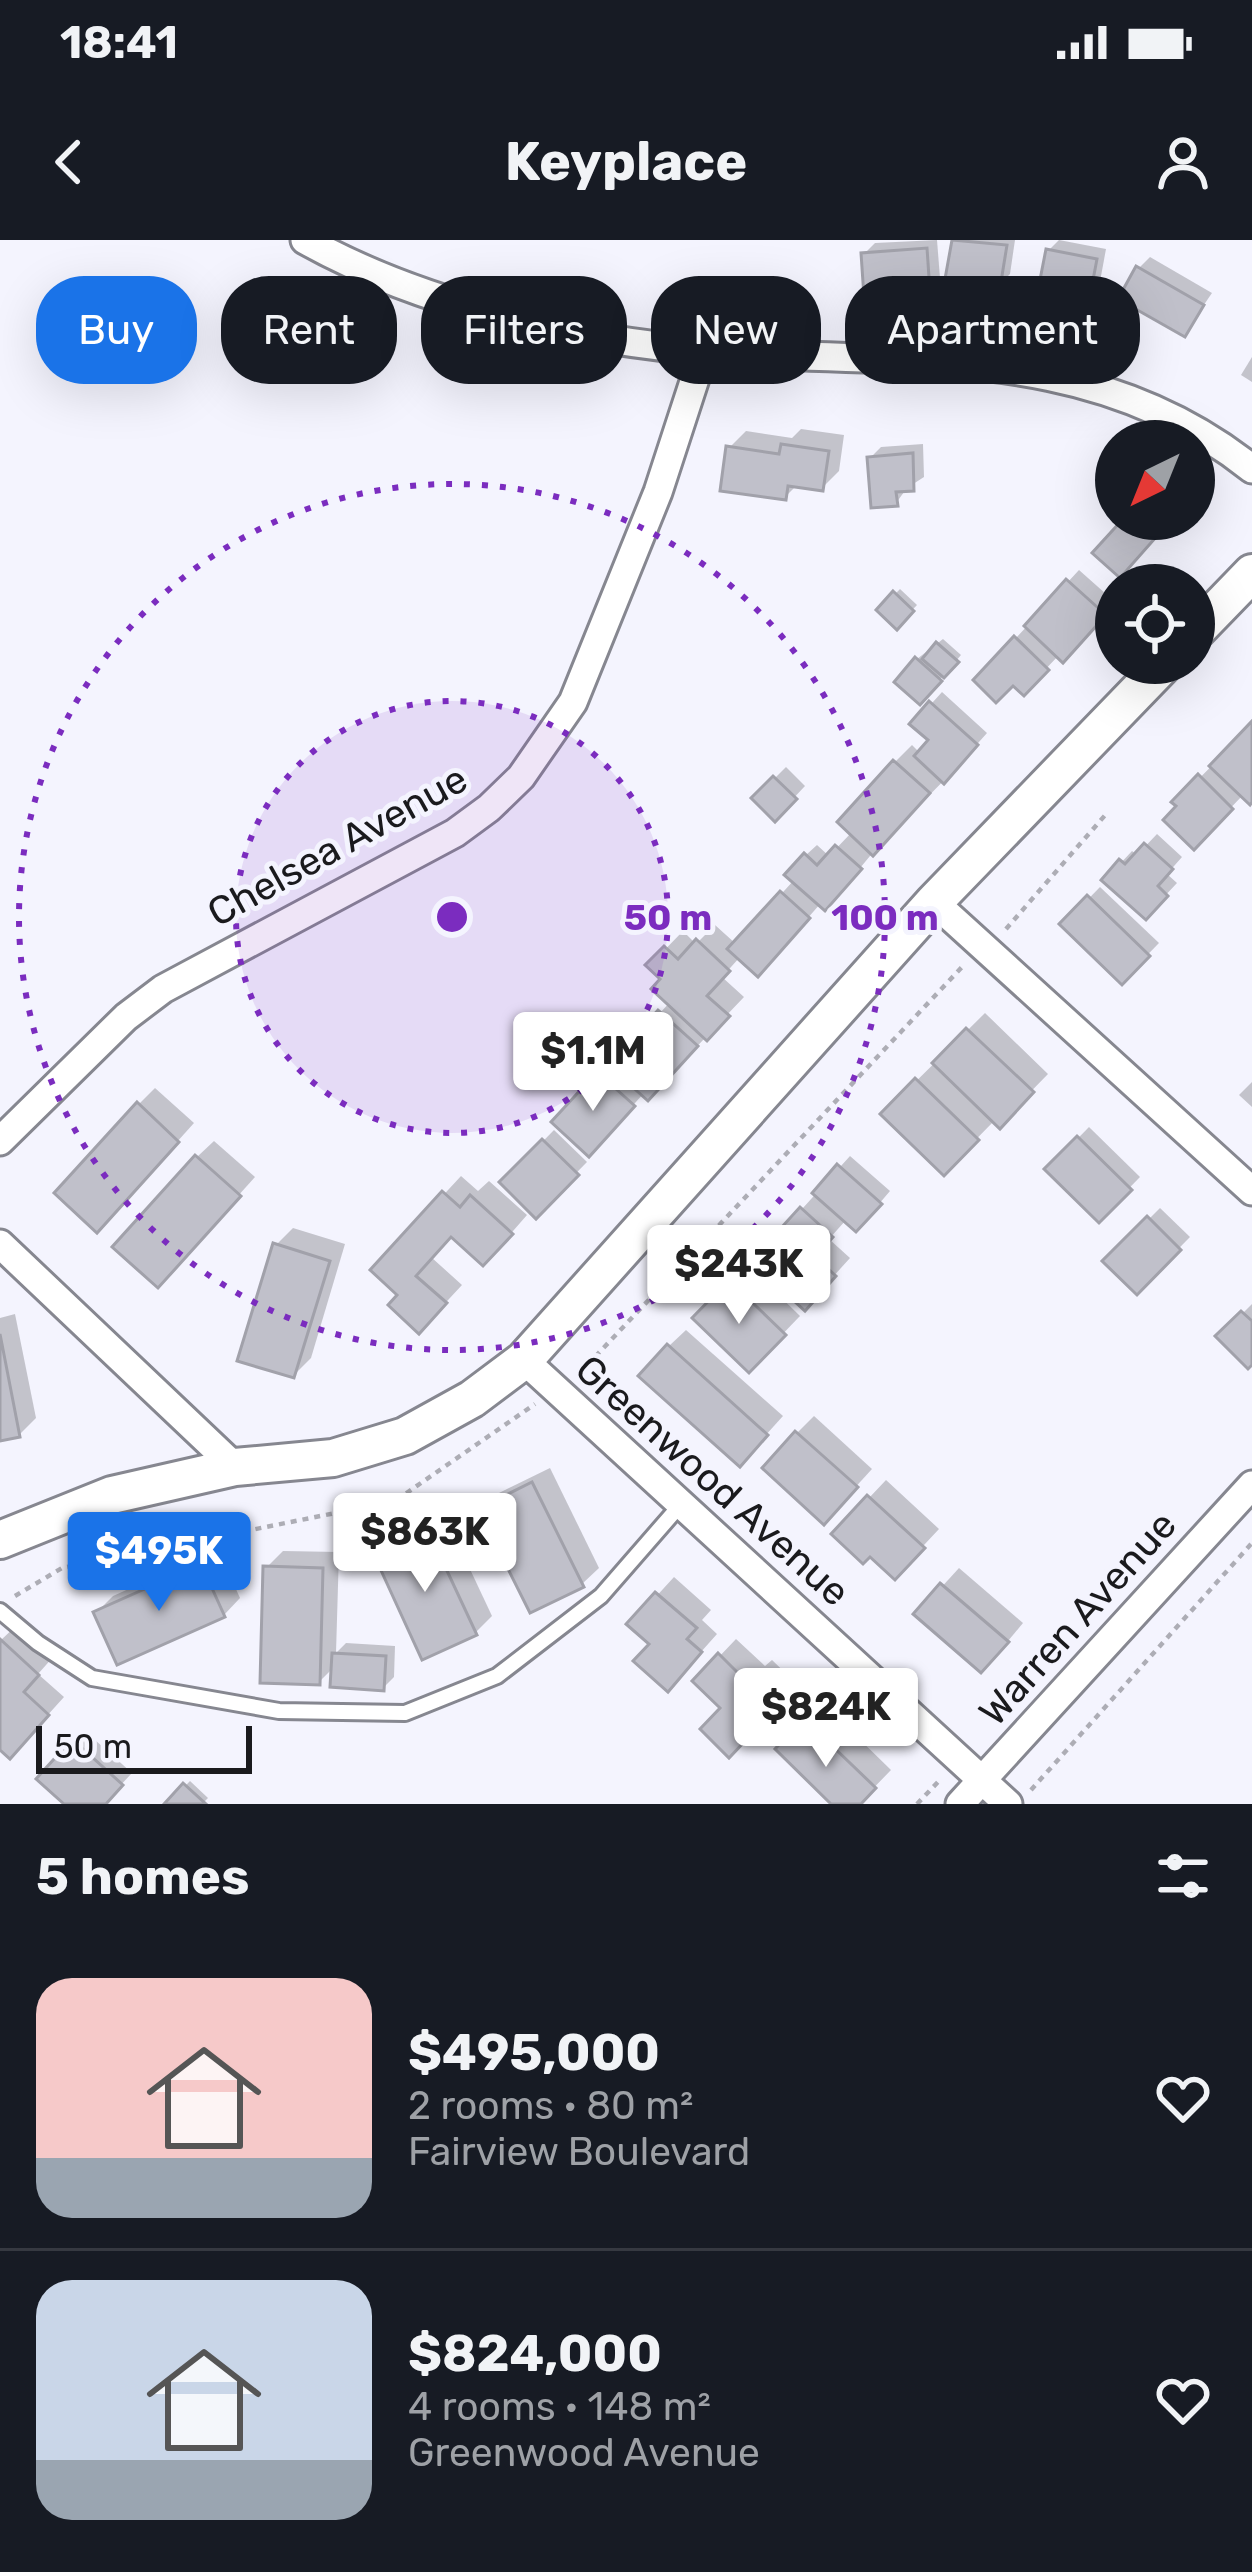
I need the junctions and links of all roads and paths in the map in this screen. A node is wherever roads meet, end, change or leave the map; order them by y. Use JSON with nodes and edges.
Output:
{"nodes":[{"id":1,"x":305,"y":240,"type":"edge"},
{"id":2,"x":651,"y":343,"type":"edge"},
{"id":3,"x":821,"y":359,"type":"edge"},
{"id":4,"x":693,"y":384,"type":"edge"},
{"id":5,"x":1252,"y":469,"type":"edge"},
{"id":6,"x":1252,"y":573,"type":"edge"},
{"id":7,"x":1215,"y":611,"type":"edge"},
{"id":8,"x":1145,"y":684,"type":"edge"},
{"id":9,"x":934,"y":902,"type":"junction"},
{"id":10,"x":0,"y":1142,"type":"edge"},
{"id":11,"x":1252,"y":1191,"type":"edge"},
{"id":12,"x":0,"y":1244,"type":"edge"},
{"id":13,"x":524,"y":1360,"type":"junction"},
{"id":14,"x":236,"y":1467,"type":"junction"},
{"id":15,"x":1252,"y":1485,"type":"edge"},
{"id":16,"x":682,"y":1503,"type":"junction"},
{"id":17,"x":0,"y":1540,"type":"edge"},
{"id":18,"x":1252,"y":1544,"type":"edge"},
{"id":19,"x":0,"y":1612,"type":"edge"},
{"id":20,"x":982,"y":1780,"type":"junction"},
{"id":21,"x":1018,"y":1799,"type":"edge"},
{"id":22,"x":960,"y":1804,"type":"edge"}],
"edges":[{"from":1,"to":2,"type":"street"},
{"from":3,"to":5,"type":"street"},
{"from":4,"to":10,"type":"street","name":"Chelsea Avenue"},
{"from":6,"to":7,"type":"street"},
{"from":8,"to":9,"type":"street"},
{"from":9,"to":11,"type":"street"},
{"from":9,"to":13,"type":"street"},
{"from":12,"to":14,"type":"street"},
{"from":13,"to":14,"type":"street"},
{"from":13,"to":16,"type":"street","name":"Greenwood Avenue"},
{"from":14,"to":17,"type":"street"},
{"from":15,"to":20,"type":"street","name":"Warren Avenue"},
{"from":16,"to":19,"type":"lane"},
{"from":16,"to":20,"type":"street","name":"Greenwood Avenue"},
{"from":18,"to":21,"type":"path"},
{"from":20,"to":21,"type":"street","name":"Greenwood Avenue"},
{"from":20,"to":22,"type":"street","name":"Warren Avenue"}]}
